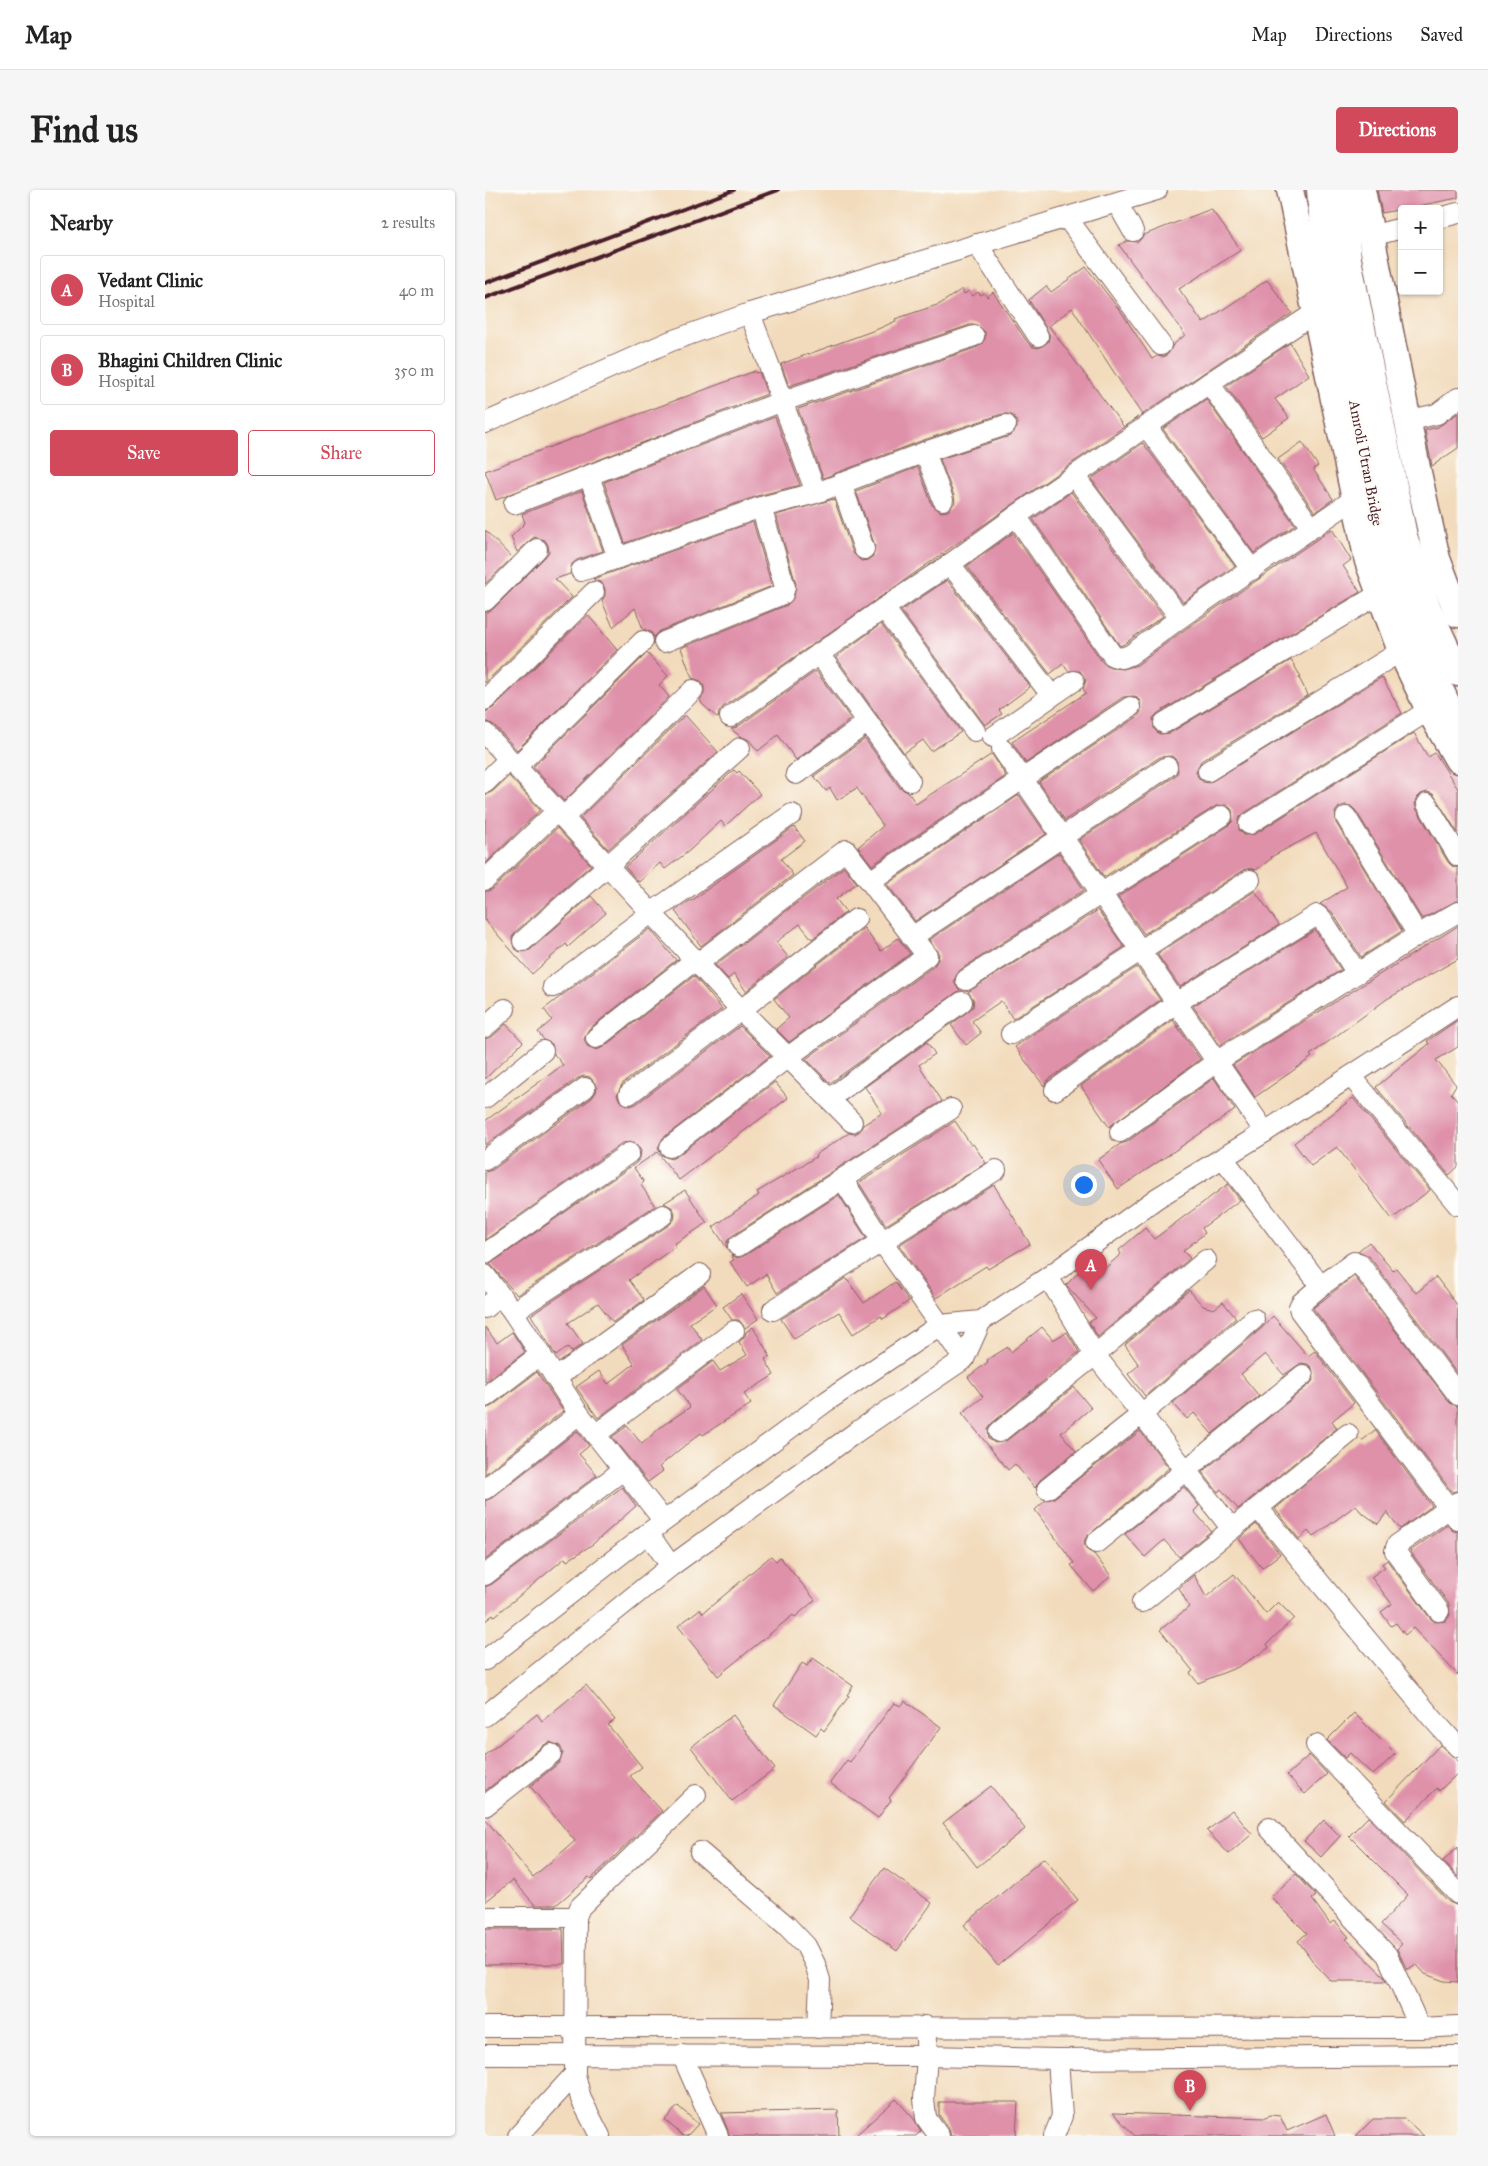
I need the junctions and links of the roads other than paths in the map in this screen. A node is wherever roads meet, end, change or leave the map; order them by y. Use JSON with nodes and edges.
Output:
{"nodes":[{"id":1,"x":1157,"y":190,"type":"edge"},
{"id":2,"x":1290,"y":190,"type":"edge"},
{"id":3,"x":1320,"y":190,"type":"edge"},
{"id":4,"x":1341,"y":190,"type":"edge"},
{"id":5,"x":1362,"y":190,"type":"edge"},
{"id":6,"x":1117,"y":203,"type":"junction"},
{"id":7,"x":1458,"y":213,"type":"edge"},
{"id":8,"x":1443,"y":217,"type":"edge"},
{"id":9,"x":1067,"y":218,"type":"junction"},
{"id":10,"x":1398,"y":229,"type":"edge"},
{"id":11,"x":1133,"y":231,"type":"dead end"},
{"id":12,"x":1371,"y":236,"type":"junction"},
{"id":13,"x":977,"y":244,"type":"junction"},
{"id":14,"x":1315,"y":312,"type":"junction"},
{"id":15,"x":750,"y":313,"type":"junction"},
{"id":16,"x":974,"y":336,"type":"dead end"},
{"id":17,"x":1038,"y":336,"type":"dead end"},
{"id":18,"x":1161,"y":345,"type":"dead end"},
{"id":19,"x":1209,"y":383,"type":"junction"},
{"id":20,"x":1458,"y":398,"type":"edge"},
{"id":21,"x":783,"y":401,"type":"junction"},
{"id":22,"x":1407,"y":421,"type":"junction"},
{"id":23,"x":485,"y":423,"type":"edge"},
{"id":24,"x":1006,"y":425,"type":"dead end"},
{"id":25,"x":1146,"y":426,"type":"junction"},
{"id":26,"x":925,"y":452,"type":"junction"},
{"id":27,"x":589,"y":476,"type":"junction"},
{"id":28,"x":1075,"y":477,"type":"junction"},
{"id":29,"x":841,"y":483,"type":"junction"},
{"id":30,"x":817,"y":493,"type":"junction"},
{"id":31,"x":1354,"y":499,"type":"junction"},
{"id":32,"x":943,"y":500,"type":"dead end"},
{"id":33,"x":515,"y":504,"type":"dead end"},
{"id":34,"x":761,"y":507,"type":"junction"},
{"id":35,"x":1016,"y":516,"type":"junction"},
{"id":36,"x":1311,"y":527,"type":"junction"},
{"id":37,"x":864,"y":548,"type":"dead end"},
{"id":38,"x":537,"y":549,"type":"dead end"},
{"id":39,"x":617,"y":558,"type":"junction"},
{"id":40,"x":950,"y":564,"type":"junction"},
{"id":41,"x":1252,"y":570,"type":"junction"},
{"id":42,"x":581,"y":571,"type":"dead end"},
{"id":43,"x":594,"y":592,"type":"dead end"},
{"id":44,"x":1379,"y":594,"type":"junction"},
{"id":45,"x":1455,"y":599,"type":"edge"},
{"id":46,"x":485,"y":601,"type":"edge"},
{"id":47,"x":885,"y":608,"type":"junction"},
{"id":48,"x":1180,"y":618,"type":"junction"},
{"id":49,"x":643,"y":641,"type":"dead end"},
{"id":50,"x":664,"y":642,"type":"dead end"},
{"id":51,"x":1401,"y":651,"type":"junction"},
{"id":52,"x":819,"y":654,"type":"junction"},
{"id":53,"x":1458,"y":673,"type":"edge"},
{"id":54,"x":1074,"y":681,"type":"dead end"},
{"id":55,"x":693,"y":690,"type":"dead end"},
{"id":56,"x":1052,"y":696,"type":"junction"},
{"id":57,"x":485,"y":700,"type":"edge"},
{"id":58,"x":1130,"y":707,"type":"dead end"},
{"id":59,"x":1429,"y":710,"type":"junction"},
{"id":60,"x":730,"y":717,"type":"dead end"},
{"id":61,"x":868,"y":722,"type":"junction"},
{"id":62,"x":1458,"y":722,"type":"edge"},
{"id":63,"x":1164,"y":723,"type":"dead end"},
{"id":64,"x":485,"y":733,"type":"edge"},
{"id":65,"x":990,"y":739,"type":"junction"},
{"id":66,"x":740,"y":748,"type":"dead end"},
{"id":67,"x":1458,"y":760,"type":"edge"},
{"id":68,"x":513,"y":763,"type":"junction"},
{"id":69,"x":1167,"y":767,"type":"dead end"},
{"id":70,"x":1208,"y":770,"type":"dead end"},
{"id":71,"x":797,"y":774,"type":"dead end"},
{"id":72,"x":1023,"y":778,"type":"junction"},
{"id":73,"x":910,"y":781,"type":"dead end"},
{"id":74,"x":485,"y":783,"type":"edge"},
{"id":75,"x":1427,"y":804,"type":"dead end"},
{"id":76,"x":560,"y":814,"type":"junction"},
{"id":77,"x":792,"y":814,"type":"dead end"},
{"id":78,"x":1223,"y":816,"type":"dead end"},
{"id":79,"x":1346,"y":817,"type":"dead end"},
{"id":80,"x":1249,"y":824,"type":"dead end"},
{"id":81,"x":1064,"y":837,"type":"junction"},
{"id":82,"x":1458,"y":856,"type":"edge"},
{"id":83,"x":607,"y":865,"type":"junction"},
{"id":84,"x":485,"y":880,"type":"edge"},
{"id":85,"x":1250,"y":880,"type":"dead end"},
{"id":86,"x":871,"y":882,"type":"junction"},
{"id":87,"x":1102,"y":894,"type":"junction"},
{"id":88,"x":651,"y":912,"type":"junction"},
{"id":89,"x":1458,"y":912,"type":"edge"},
{"id":90,"x":856,"y":919,"type":"dead end"},
{"id":91,"x":1418,"y":935,"type":"junction"},
{"id":92,"x":913,"y":936,"type":"junction"},
{"id":93,"x":523,"y":941,"type":"dead end"},
{"id":94,"x":1141,"y":951,"type":"junction"},
{"id":95,"x":697,"y":962,"type":"junction"},
{"id":96,"x":1357,"y":973,"type":"junction"},
{"id":97,"x":966,"y":980,"type":"dead end"},
{"id":98,"x":553,"y":987,"type":"dead end"},
{"id":99,"x":962,"y":1002,"type":"dead end"},
{"id":100,"x":1176,"y":1004,"type":"junction"},
{"id":101,"x":1458,"y":1006,"type":"edge"},
{"id":102,"x":505,"y":1009,"type":"dead end"},
{"id":103,"x":741,"y":1010,"type":"junction"},
{"id":104,"x":485,"y":1028,"type":"edge"},
{"id":105,"x":1011,"y":1034,"type":"dead end"},
{"id":106,"x":596,"y":1038,"type":"dead end"},
{"id":107,"x":543,"y":1051,"type":"dead end"},
{"id":108,"x":788,"y":1057,"type":"junction"},
{"id":109,"x":1216,"y":1062,"type":"junction"},
{"id":110,"x":1351,"y":1076,"type":"junction"},
{"id":111,"x":585,"y":1088,"type":"dead end"},
{"id":112,"x":1055,"y":1090,"type":"dead end"},
{"id":113,"x":629,"y":1094,"type":"dead end"},
{"id":114,"x":485,"y":1098,"type":"edge"},
{"id":115,"x":829,"y":1099,"type":"junction"},
{"id":116,"x":951,"y":1109,"type":"dead end"},
{"id":117,"x":852,"y":1122,"type":"dead end"},
{"id":118,"x":1120,"y":1132,"type":"dead end"},
{"id":119,"x":1265,"y":1132,"type":"junction"},
{"id":120,"x":670,"y":1147,"type":"dead end"},
{"id":121,"x":629,"y":1153,"type":"dead end"},
{"id":122,"x":1223,"y":1158,"type":"junction"},
{"id":123,"x":485,"y":1160,"type":"edge"},
{"id":124,"x":996,"y":1170,"type":"dead end"},
{"id":125,"x":843,"y":1180,"type":"junction"},
{"id":126,"x":1458,"y":1205,"type":"edge"},
{"id":127,"x":663,"y":1215,"type":"dead end"},
{"id":128,"x":883,"y":1243,"type":"junction"},
{"id":129,"x":738,"y":1246,"type":"dead end"},
{"id":130,"x":485,"y":1254,"type":"edge"},
{"id":131,"x":1206,"y":1260,"type":"dead end"},
{"id":132,"x":700,"y":1274,"type":"dead end"},
{"id":133,"x":485,"y":1276,"type":"edge"},
{"id":134,"x":1048,"y":1277,"type":"junction"},
{"id":135,"x":1321,"y":1286,"type":"junction"},
{"id":136,"x":493,"y":1301,"type":"edge"},
{"id":137,"x":773,"y":1310,"type":"dead end"},
{"id":138,"x":513,"y":1312,"type":"junction"},
{"id":139,"x":1254,"y":1319,"type":"dead end"},
{"id":140,"x":981,"y":1320,"type":"junction"},
{"id":141,"x":940,"y":1326,"type":"junction"},
{"id":142,"x":734,"y":1331,"type":"dead end"},
{"id":143,"x":541,"y":1354,"type":"junction"},
{"id":144,"x":1095,"y":1355,"type":"junction"},
{"id":145,"x":964,"y":1359,"type":"junction"},
{"id":146,"x":1303,"y":1375,"type":"dead end"},
{"id":147,"x":557,"y":1378,"type":"junction"},
{"id":148,"x":1458,"y":1395,"type":"edge"},
{"id":149,"x":485,"y":1397,"type":"edge"},
{"id":150,"x":579,"y":1414,"type":"junction"},
{"id":151,"x":1142,"y":1414,"type":"junction"},
{"id":152,"x":999,"y":1432,"type":"dead end"},
{"id":153,"x":1348,"y":1434,"type":"dead end"},
{"id":154,"x":595,"y":1435,"type":"junction"},
{"id":155,"x":623,"y":1470,"type":"junction"},
{"id":156,"x":1187,"y":1471,"type":"junction"},
{"id":157,"x":485,"y":1489,"type":"edge"},
{"id":158,"x":1047,"y":1489,"type":"dead end"},
{"id":159,"x":1257,"y":1508,"type":"junction"},
{"id":160,"x":1455,"y":1510,"type":"edge"},
{"id":161,"x":664,"y":1521,"type":"junction"},
{"id":162,"x":1231,"y":1529,"type":"junction"},
{"id":163,"x":648,"y":1533,"type":"junction"},
{"id":164,"x":1097,"y":1543,"type":"dead end"},
{"id":165,"x":671,"y":1566,"type":"junction"},
{"id":166,"x":485,"y":1576,"type":"edge"},
{"id":167,"x":1142,"y":1602,"type":"dead end"},
{"id":168,"x":1439,"y":1611,"type":"dead end"},
{"id":169,"x":485,"y":1660,"type":"edge"},
{"id":170,"x":485,"y":1716,"type":"edge"},
{"id":171,"x":1316,"y":1745,"type":"dead end"},
{"id":172,"x":1458,"y":1747,"type":"edge"},
{"id":173,"x":551,"y":1754,"type":"dead end"},
{"id":174,"x":696,"y":1795,"type":"dead end"},
{"id":175,"x":485,"y":1806,"type":"edge"},
{"id":176,"x":1269,"y":1828,"type":"dead end"},
{"id":177,"x":700,"y":1852,"type":"dead end"},
{"id":178,"x":1458,"y":1894,"type":"edge"},
{"id":179,"x":485,"y":1917,"type":"edge"},
{"id":180,"x":576,"y":1917,"type":"junction"},
{"id":181,"x":925,"y":2026,"type":"junction"},
{"id":182,"x":1458,"y":2026,"type":"edge"},
{"id":183,"x":485,"y":2027,"type":"edge"},
{"id":184,"x":576,"y":2028,"type":"junction"},
{"id":185,"x":818,"y":2028,"type":"junction"},
{"id":186,"x":1420,"y":2028,"type":"junction"},
{"id":187,"x":485,"y":2055,"type":"edge"},
{"id":188,"x":682,"y":2055,"type":"junction"},
{"id":189,"x":927,"y":2056,"type":"junction"},
{"id":190,"x":1458,"y":2056,"type":"edge"},
{"id":191,"x":1058,"y":2059,"type":"junction"},
{"id":192,"x":575,"y":2065,"type":"junction"},
{"id":193,"x":518,"y":2136,"type":"edge"},
{"id":194,"x":600,"y":2136,"type":"edge"},
{"id":195,"x":718,"y":2136,"type":"edge"},
{"id":196,"x":939,"y":2136,"type":"edge"},
{"id":197,"x":1054,"y":2136,"type":"edge"}],
"edges":[{"from":1,"to":6,"type":"street"},
{"from":2,"to":14,"type":"main road"},
{"from":3,"to":62,"type":"main road","name":"Amroli Utran Bridge"},
{"from":4,"to":53,"type":"main road","name":"Amroli Utran Bridge"},
{"from":5,"to":12,"type":"main road"},
{"from":6,"to":9,"type":"street"},
{"from":6,"to":11,"type":"street"},
{"from":7,"to":8,"type":"street"},
{"from":9,"to":13,"type":"street"},
{"from":9,"to":18,"type":"street"},
{"from":10,"to":12,"type":"street"},
{"from":12,"to":22,"type":"main road"},
{"from":13,"to":15,"type":"street"},
{"from":13,"to":17,"type":"street"},
{"from":14,"to":19,"type":"street"},
{"from":14,"to":31,"type":"main road"},
{"from":15,"to":21,"type":"street"},
{"from":15,"to":23,"type":"street"},
{"from":16,"to":21,"type":"street"},
{"from":19,"to":25,"type":"street"},
{"from":19,"to":36,"type":"street"},
{"from":20,"to":22,"type":"street"},
{"from":21,"to":27,"type":"street"},
{"from":21,"to":30,"type":"street"},
{"from":22,"to":45,"type":"main road"},
{"from":24,"to":26,"type":"street"},
{"from":25,"to":28,"type":"street"},
{"from":25,"to":41,"type":"street"},
{"from":26,"to":29,"type":"street"},
{"from":26,"to":32,"type":"street"},
{"from":27,"to":33,"type":"street"},
{"from":27,"to":39,"type":"street"},
{"from":28,"to":35,"type":"street"},
{"from":28,"to":48,"type":"street"},
{"from":29,"to":30,"type":"street"},
{"from":29,"to":37,"type":"street"},
{"from":30,"to":34,"type":"street"},
{"from":31,"to":36,"type":"street"},
{"from":31,"to":44,"type":"main road"},
{"from":34,"to":39,"type":"street"},
{"from":34,"to":50,"type":"street"},
{"from":35,"to":40,"type":"street"},
{"from":35,"to":48,"type":"street"},
{"from":36,"to":41,"type":"street"},
{"from":38,"to":46,"type":"street"},
{"from":39,"to":42,"type":"street"},
{"from":40,"to":47,"type":"street"},
{"from":40,"to":56,"type":"street"},
{"from":41,"to":48,"type":"street"},
{"from":43,"to":57,"type":"street"},
{"from":44,"to":51,"type":"main road"},
{"from":44,"to":63,"type":"street"},
{"from":47,"to":52,"type":"street"},
{"from":47,"to":65,"type":"street"},
{"from":49,"to":68,"type":"street"},
{"from":51,"to":59,"type":"main road"},
{"from":51,"to":70,"type":"street"},
{"from":52,"to":60,"type":"street"},
{"from":52,"to":61,"type":"street"},
{"from":54,"to":56,"type":"street"},
{"from":55,"to":76,"type":"street"},
{"from":56,"to":65,"type":"street"},
{"from":58,"to":72,"type":"street"},
{"from":59,"to":67,"type":"main road"},
{"from":59,"to":80,"type":"street"},
{"from":61,"to":71,"type":"street"},
{"from":61,"to":73,"type":"street"},
{"from":64,"to":68,"type":"street"},
{"from":65,"to":72,"type":"street"},
{"from":66,"to":83,"type":"street"},
{"from":68,"to":74,"type":"street"},
{"from":68,"to":76,"type":"street"},
{"from":69,"to":81,"type":"street"},
{"from":72,"to":81,"type":"street"},
{"from":72,"to":86,"type":"street"},
{"from":75,"to":82,"type":"street"},
{"from":76,"to":83,"type":"street"},
{"from":76,"to":84,"type":"street"},
{"from":77,"to":88,"type":"street"},
{"from":78,"to":87,"type":"street"},
{"from":79,"to":91,"type":"street"},
{"from":81,"to":87,"type":"street"},
{"from":81,"to":92,"type":"street"},
{"from":83,"to":88,"type":"street"},
{"from":83,"to":93,"type":"street"},
{"from":85,"to":94,"type":"street"},
{"from":86,"to":92,"type":"street"},
{"from":86,"to":95,"type":"street"},
{"from":87,"to":94,"type":"street"},
{"from":87,"to":97,"type":"street"},
{"from":88,"to":95,"type":"street"},
{"from":88,"to":98,"type":"street"},
{"from":89,"to":91,"type":"street"},
{"from":90,"to":103,"type":"street"},
{"from":91,"to":96,"type":"street"},
{"from":92,"to":108,"type":"street"},
{"from":94,"to":100,"type":"street"},
{"from":94,"to":105,"type":"street"},
{"from":95,"to":103,"type":"street"},
{"from":95,"to":106,"type":"street"},
{"from":96,"to":100,"type":"street"},
{"from":96,"to":109,"type":"street"},
{"from":99,"to":115,"type":"street"},
{"from":100,"to":109,"type":"street"},
{"from":100,"to":112,"type":"street"},
{"from":101,"to":110,"type":"street"},
{"from":102,"to":104,"type":"street"},
{"from":103,"to":108,"type":"street"},
{"from":103,"to":113,"type":"street"},
{"from":107,"to":114,"type":"street"},
{"from":108,"to":115,"type":"street"},
{"from":108,"to":120,"type":"street"},
{"from":109,"to":118,"type":"street"},
{"from":109,"to":119,"type":"street"},
{"from":110,"to":119,"type":"street"},
{"from":110,"to":126,"type":"street"},
{"from":111,"to":123,"type":"street"},
{"from":115,"to":117,"type":"street"},
{"from":116,"to":125,"type":"street"},
{"from":119,"to":122,"type":"street"},
{"from":121,"to":130,"type":"street"},
{"from":122,"to":134,"type":"street"},
{"from":122,"to":135,"type":"street"},
{"from":124,"to":128,"type":"street"},
{"from":125,"to":128,"type":"street"},
{"from":125,"to":129,"type":"street"},
{"from":127,"to":138,"type":"street"},
{"from":128,"to":137,"type":"street"},
{"from":128,"to":141,"type":"street"},
{"from":131,"to":144,"type":"street"},
{"from":132,"to":147,"type":"street"},
{"from":133,"to":136,"type":"street"},
{"from":134,"to":140,"type":"street"},
{"from":134,"to":144,"type":"street"},
{"from":135,"to":148,"type":"street"},
{"from":135,"to":160,"type":"street"},
{"from":136,"to":138,"type":"street"},
{"from":138,"to":143,"type":"street"},
{"from":139,"to":151,"type":"street"},
{"from":140,"to":141,"type":"street"},
{"from":140,"to":145,"type":"street"},
{"from":141,"to":145,"type":"street"},
{"from":141,"to":161,"type":"street"},
{"from":142,"to":154,"type":"street"},
{"from":143,"to":147,"type":"street"},
{"from":143,"to":149,"type":"street"},
{"from":144,"to":151,"type":"street"},
{"from":144,"to":152,"type":"street"},
{"from":145,"to":165,"type":"street"},
{"from":146,"to":156,"type":"street"},
{"from":147,"to":150,"type":"street"},
{"from":150,"to":154,"type":"street"},
{"from":150,"to":157,"type":"street"},
{"from":151,"to":156,"type":"street"},
{"from":151,"to":158,"type":"street"},
{"from":153,"to":159,"type":"street"},
{"from":154,"to":155,"type":"street"},
{"from":155,"to":161,"type":"street"},
{"from":155,"to":166,"type":"street"},
{"from":156,"to":162,"type":"street"},
{"from":156,"to":164,"type":"street"},
{"from":159,"to":162,"type":"street"},
{"from":159,"to":172,"type":"street"},
{"from":160,"to":168,"type":"street"},
{"from":161,"to":163,"type":"street"},
{"from":162,"to":167,"type":"street"},
{"from":163,"to":165,"type":"street"},
{"from":163,"to":169,"type":"street"},
{"from":165,"to":170,"type":"street"},
{"from":171,"to":178,"type":"street"},
{"from":173,"to":175,"type":"street"},
{"from":174,"to":180,"type":"street"},
{"from":176,"to":186,"type":"street"},
{"from":177,"to":185,"type":"street"},
{"from":179,"to":180,"type":"street"},
{"from":180,"to":184,"type":"street"},
{"from":181,"to":185,"type":"street"},
{"from":181,"to":186,"type":"street"},
{"from":181,"to":189,"type":"street"},
{"from":182,"to":186,"type":"street"},
{"from":183,"to":184,"type":"street"},
{"from":184,"to":185,"type":"street"},
{"from":184,"to":192,"type":"street"},
{"from":187,"to":192,"type":"street"},
{"from":188,"to":189,"type":"street"},
{"from":188,"to":192,"type":"street"},
{"from":188,"to":195,"type":"street"},
{"from":189,"to":191,"type":"street"},
{"from":189,"to":196,"type":"street"},
{"from":190,"to":191,"type":"street"},
{"from":191,"to":197,"type":"street"},
{"from":192,"to":193,"type":"street"},
{"from":192,"to":194,"type":"street"}]}
